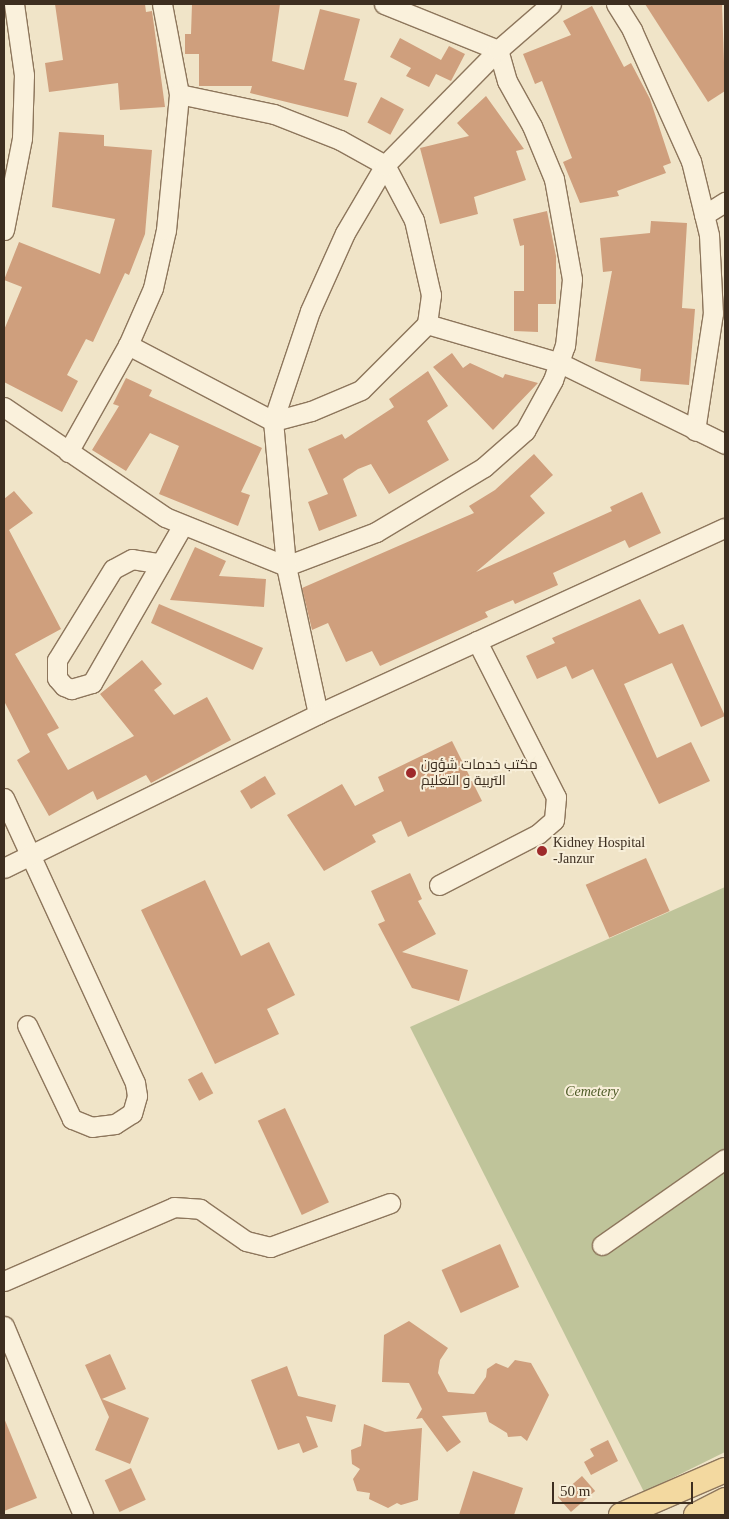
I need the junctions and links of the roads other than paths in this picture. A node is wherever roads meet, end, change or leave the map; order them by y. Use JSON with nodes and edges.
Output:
{"nodes":[{"id":1,"x":14,"y":4,"type":"edge"},
{"id":2,"x":162,"y":4,"type":"edge"},
{"id":3,"x":384,"y":4,"type":"edge"},
{"id":4,"x":551,"y":4,"type":"edge"},
{"id":5,"x":616,"y":4,"type":"edge"},
{"id":6,"x":498,"y":50,"type":"junction"},
{"id":7,"x":179,"y":94,"type":"junction"},
{"id":8,"x":385,"y":165,"type":"junction"},
{"id":9,"x":725,"y":202,"type":"edge"},
{"id":10,"x":704,"y":215,"type":"junction"},
{"id":11,"x":4,"y":230,"type":"edge"},
{"id":12,"x":427,"y":324,"type":"junction"},
{"id":13,"x":128,"y":345,"type":"junction"},
{"id":14,"x":560,"y":362,"type":"junction"},
{"id":15,"x":4,"y":407,"type":"edge"},
{"id":16,"x":273,"y":421,"type":"junction"},
{"id":17,"x":695,"y":431,"type":"junction"},
{"id":18,"x":725,"y":444,"type":"edge"},
{"id":19,"x":68,"y":452,"type":"junction"},
{"id":20,"x":182,"y":525,"type":"junction"},
{"id":21,"x":725,"y":528,"type":"edge"},
{"id":22,"x":157,"y":563,"type":"junction"},
{"id":23,"x":286,"y":566,"type":"junction"},
{"id":24,"x":477,"y":641,"type":"junction"},
{"id":25,"x":318,"y":714,"type":"junction"},
{"id":26,"x":4,"y":798,"type":"edge"},
{"id":27,"x":28,"y":857,"type":"junction"},
{"id":28,"x":4,"y":868,"type":"edge"},
{"id":29,"x":439,"y":885,"type":"dead end"},
{"id":30,"x":27,"y":1025,"type":"dead end"},
{"id":31,"x":725,"y":1159,"type":"edge"},
{"id":32,"x":390,"y":1203,"type":"dead end"},
{"id":33,"x":602,"y":1245,"type":"dead end"},
{"id":34,"x":4,"y":1281,"type":"edge"},
{"id":35,"x":4,"y":1326,"type":"edge"},
{"id":36,"x":725,"y":1470,"type":"edge"},
{"id":37,"x":725,"y":1500,"type":"edge"},
{"id":38,"x":83,"y":1515,"type":"edge"},
{"id":39,"x":621,"y":1515,"type":"edge"},
{"id":40,"x":696,"y":1515,"type":"edge"}],
"edges":[{"from":1,"to":11,"type":"street"},
{"from":2,"to":7,"type":"street"},
{"from":3,"to":6,"type":"street"},
{"from":4,"to":6,"type":"street"},
{"from":5,"to":10,"type":"street"},
{"from":6,"to":8,"type":"street"},
{"from":6,"to":14,"type":"street"},
{"from":7,"to":8,"type":"street"},
{"from":7,"to":13,"type":"street"},
{"from":8,"to":12,"type":"street"},
{"from":8,"to":16,"type":"street"},
{"from":9,"to":10,"type":"street"},
{"from":10,"to":17,"type":"street"},
{"from":12,"to":14,"type":"street"},
{"from":12,"to":16,"type":"street"},
{"from":13,"to":16,"type":"street"},
{"from":13,"to":19,"type":"street"},
{"from":14,"to":17,"type":"street"},
{"from":14,"to":23,"type":"street"},
{"from":15,"to":19,"type":"street"},
{"from":16,"to":23,"type":"street"},
{"from":17,"to":18,"type":"street"},
{"from":19,"to":20,"type":"street"},
{"from":20,"to":22,"type":"street"},
{"from":20,"to":23,"type":"street"},
{"from":21,"to":24,"type":"street"},
{"from":22,"to":22,"type":"street"},
{"from":23,"to":25,"type":"street"},
{"from":24,"to":25,"type":"street"},
{"from":24,"to":29,"type":"street"},
{"from":25,"to":27,"type":"street"},
{"from":26,"to":27,"type":"street"},
{"from":27,"to":28,"type":"street"},
{"from":27,"to":30,"type":"street"},
{"from":31,"to":33,"type":"street"},
{"from":32,"to":34,"type":"street"},
{"from":35,"to":38,"type":"street"},
{"from":36,"to":39,"type":"main road"},
{"from":37,"to":40,"type":"main road"}]}
